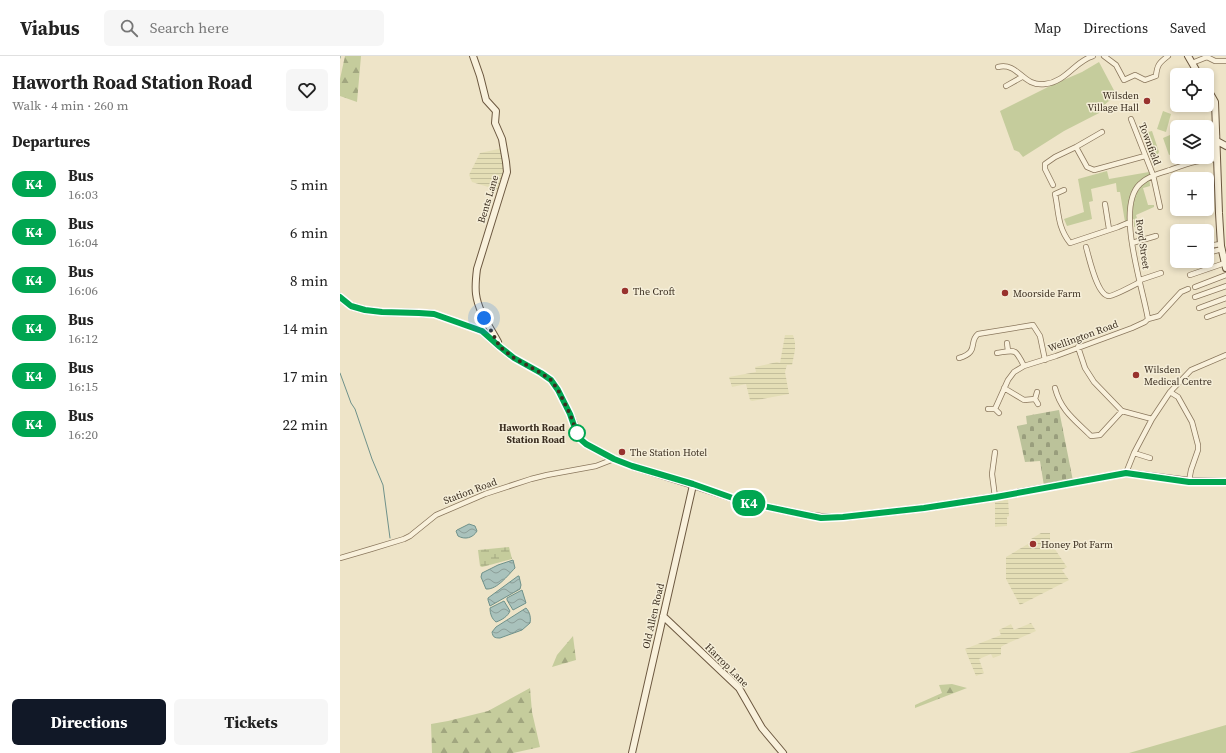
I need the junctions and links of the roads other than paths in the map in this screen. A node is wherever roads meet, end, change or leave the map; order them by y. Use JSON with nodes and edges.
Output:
{"nodes":[{"id":1,"x":473,"y":56,"type":"edge"},
{"id":2,"x":1093,"y":56,"type":"edge"},
{"id":3,"x":1104,"y":56,"type":"edge"},
{"id":4,"x":1168,"y":56,"type":"edge"},
{"id":5,"x":1188,"y":56,"type":"edge"},
{"id":6,"x":1226,"y":61,"type":"edge"},
{"id":7,"x":1192,"y":63,"type":"junction"},
{"id":8,"x":998,"y":67,"type":"dead end"},
{"id":9,"x":1195,"y":68,"type":"edge"},
{"id":10,"x":1022,"y":77,"type":"junction"},
{"id":11,"x":1006,"y":86,"type":"dead end"},
{"id":12,"x":1214,"y":100,"type":"edge"},
{"id":13,"x":1131,"y":119,"type":"dead end"},
{"id":14,"x":1102,"y":132,"type":"dead end"},
{"id":15,"x":1214,"y":137,"type":"edge"},
{"id":16,"x":1217,"y":138,"type":"junction"},
{"id":17,"x":1226,"y":146,"type":"edge"},
{"id":18,"x":1076,"y":147,"type":"junction"},
{"id":19,"x":1145,"y":156,"type":"junction"},
{"id":20,"x":1217,"y":158,"type":"junction"},
{"id":21,"x":1153,"y":175,"type":"junction"},
{"id":22,"x":1053,"y":185,"type":"dead end"},
{"id":23,"x":1064,"y":190,"type":"dead end"},
{"id":24,"x":1105,"y":204,"type":"dead end"},
{"id":25,"x":1160,"y":207,"type":"dead end"},
{"id":26,"x":1130,"y":222,"type":"junction"},
{"id":27,"x":1109,"y":229,"type":"junction"},
{"id":28,"x":1156,"y":236,"type":"dead end"},
{"id":29,"x":1132,"y":243,"type":"junction"},
{"id":30,"x":1214,"y":246,"type":"edge"},
{"id":31,"x":1221,"y":246,"type":"junction"},
{"id":32,"x":1086,"y":247,"type":"dead end"},
{"id":33,"x":1214,"y":250,"type":"edge"},
{"id":34,"x":1225,"y":263,"type":"edge"},
{"id":35,"x":1161,"y":274,"type":"dead end"},
{"id":36,"x":1190,"y":275,"type":"dead end"},
{"id":37,"x":1226,"y":275,"type":"edge"},
{"id":38,"x":1140,"y":281,"type":"junction"},
{"id":39,"x":1226,"y":286,"type":"edge"},
{"id":40,"x":1195,"y":288,"type":"dead end"},
{"id":41,"x":1188,"y":289,"type":"dead end"},
{"id":42,"x":340,"y":297,"type":"edge"},
{"id":43,"x":1195,"y":297,"type":"dead end"},
{"id":44,"x":1226,"y":298,"type":"edge"},
{"id":45,"x":1199,"y":308,"type":"dead end"},
{"id":46,"x":1226,"y":310,"type":"edge"},
{"id":47,"x":1207,"y":317,"type":"dead end"},
{"id":48,"x":1148,"y":319,"type":"junction"},
{"id":49,"x":1007,"y":343,"type":"dead end"},
{"id":50,"x":500,"y":347,"type":"junction"},
{"id":51,"x":1078,"y":347,"type":"junction"},
{"id":52,"x":1008,"y":351,"type":"junction"},
{"id":53,"x":997,"y":353,"type":"dead end"},
{"id":54,"x":1226,"y":354,"type":"edge"},
{"id":55,"x":959,"y":358,"type":"dead end"},
{"id":56,"x":1045,"y":360,"type":"junction"},
{"id":57,"x":1024,"y":366,"type":"junction"},
{"id":58,"x":1004,"y":388,"type":"junction"},
{"id":59,"x":1055,"y":388,"type":"dead end"},
{"id":60,"x":1037,"y":392,"type":"dead end"},
{"id":61,"x":1170,"y":392,"type":"junction"},
{"id":62,"x":1035,"y":399,"type":"junction"},
{"id":63,"x":1038,"y":404,"type":"dead end"},
{"id":64,"x":988,"y":409,"type":"dead end"},
{"id":65,"x":1122,"y":411,"type":"junction"},
{"id":66,"x":1152,"y":419,"type":"junction"},
{"id":67,"x":995,"y":452,"type":"dead end"},
{"id":68,"x":1134,"y":453,"type":"junction"},
{"id":69,"x":1150,"y":458,"type":"dead end"},
{"id":70,"x":614,"y":459,"type":"junction"},
{"id":71,"x":1126,"y":473,"type":"junction"},
{"id":72,"x":1189,"y":482,"type":"junction"},
{"id":73,"x":1226,"y":482,"type":"edge"},
{"id":74,"x":693,"y":484,"type":"junction"},
{"id":75,"x":996,"y":497,"type":"junction"},
{"id":76,"x":340,"y":558,"type":"edge"},
{"id":77,"x":663,"y":616,"type":"junction"},
{"id":78,"x":632,"y":753,"type":"edge"},
{"id":79,"x":783,"y":753,"type":"edge"}],
"edges":[{"from":1,"to":50,"type":"street","name":"Bents Lane"},
{"from":2,"to":10,"type":"street"},
{"from":3,"to":4,"type":"street"},
{"from":5,"to":7,"type":"street"},
{"from":6,"to":7,"type":"street"},
{"from":7,"to":9,"type":"street"},
{"from":8,"to":10,"type":"street"},
{"from":10,"to":11,"type":"street"},
{"from":12,"to":16,"type":"street"},
{"from":13,"to":19,"type":"street","name":"Townfield"},
{"from":14,"to":18,"type":"street"},
{"from":15,"to":16,"type":"street"},
{"from":16,"to":17,"type":"street"},
{"from":16,"to":20,"type":"street"},
{"from":18,"to":19,"type":"street"},
{"from":18,"to":22,"type":"street"},
{"from":19,"to":21,"type":"street","name":"Townfield"},
{"from":20,"to":21,"type":"street","name":"Royd Street"},
{"from":20,"to":31,"type":"street"},
{"from":21,"to":25,"type":"street","name":"Townfield"},
{"from":21,"to":26,"type":"street","name":"Royd Street"},
{"from":23,"to":27,"type":"street"},
{"from":24,"to":27,"type":"street"},
{"from":26,"to":27,"type":"street"},
{"from":26,"to":29,"type":"street","name":"Royd Street"},
{"from":28,"to":29,"type":"street"},
{"from":29,"to":38,"type":"street","name":"Royd Street"},
{"from":30,"to":31,"type":"street"},
{"from":31,"to":33,"type":"street"},
{"from":31,"to":34,"type":"street"},
{"from":32,"to":38,"type":"street"},
{"from":34,"to":36,"type":"street"},
{"from":35,"to":38,"type":"street"},
{"from":37,"to":40,"type":"street"},
{"from":38,"to":48,"type":"street","name":"Royd Street"},
{"from":39,"to":43,"type":"street"},
{"from":41,"to":48,"type":"street","name":"Wellington Road"},
{"from":42,"to":50,"type":"street"},
{"from":44,"to":45,"type":"street"},
{"from":46,"to":47,"type":"street"},
{"from":48,"to":51,"type":"street","name":"Wellington Road"},
{"from":49,"to":52,"type":"street"},
{"from":50,"to":70,"type":"street"},
{"from":51,"to":56,"type":"street","name":"Wellington Road"},
{"from":51,"to":65,"type":"street"},
{"from":52,"to":53,"type":"street"},
{"from":52,"to":57,"type":"street"},
{"from":54,"to":61,"type":"street"},
{"from":55,"to":56,"type":"street"},
{"from":56,"to":57,"type":"street","name":"Wellington Road"},
{"from":57,"to":58,"type":"street","name":"Wellington Road"},
{"from":58,"to":62,"type":"street"},
{"from":58,"to":64,"type":"street","name":"Wellington Road"},
{"from":59,"to":65,"type":"street"},
{"from":60,"to":62,"type":"street"},
{"from":61,"to":66,"type":"street"},
{"from":61,"to":72,"type":"street"},
{"from":62,"to":63,"type":"street"},
{"from":65,"to":66,"type":"street"},
{"from":66,"to":68,"type":"street"},
{"from":67,"to":75,"type":"street"},
{"from":68,"to":69,"type":"street"},
{"from":68,"to":71,"type":"street"},
{"from":70,"to":74,"type":"street"},
{"from":70,"to":76,"type":"street","name":"Station Road"},
{"from":71,"to":72,"type":"street"},
{"from":71,"to":75,"type":"street"},
{"from":72,"to":73,"type":"street"},
{"from":74,"to":75,"type":"street"},
{"from":74,"to":77,"type":"street","name":"Old Allen Road"},
{"from":77,"to":78,"type":"street","name":"Old Allen Road"},
{"from":77,"to":79,"type":"street","name":"Harrop Lane"}]}
